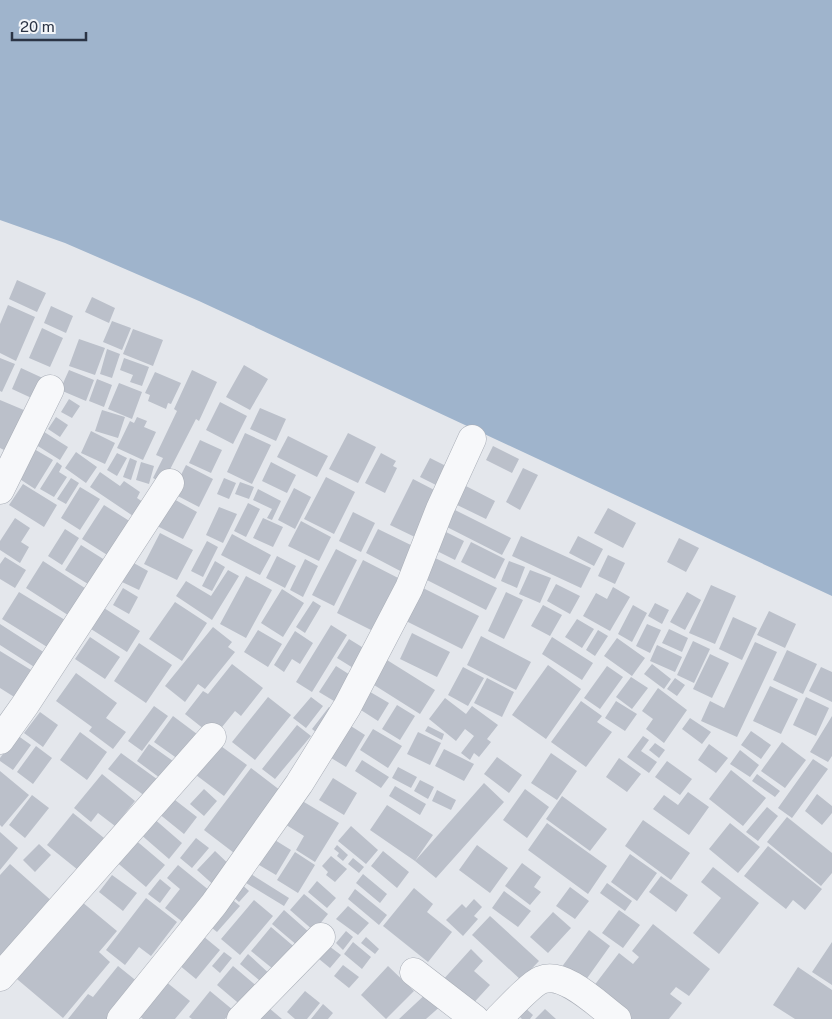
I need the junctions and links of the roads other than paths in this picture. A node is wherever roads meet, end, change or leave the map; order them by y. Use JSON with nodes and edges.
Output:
{"nodes":[{"id":1,"x":50,"y":390,"type":"dead end"},
{"id":2,"x":472,"y":439,"type":"dead end"},
{"id":3,"x":170,"y":483,"type":"dead end"},
{"id":4,"x":0,"y":490,"type":"edge"},
{"id":5,"x":212,"y":737,"type":"dead end"},
{"id":6,"x":0,"y":740,"type":"edge"},
{"id":7,"x":321,"y":937,"type":"dead end"},
{"id":8,"x":414,"y":972,"type":"dead end"},
{"id":9,"x":0,"y":977,"type":"edge"},
{"id":10,"x":121,"y":1019,"type":"edge"},
{"id":11,"x":241,"y":1019,"type":"edge"},
{"id":12,"x":475,"y":1019,"type":"edge"},
{"id":13,"x":498,"y":1019,"type":"edge"},
{"id":14,"x":617,"y":1019,"type":"edge"}],
"edges":[{"from":1,"to":4,"type":"street"},
{"from":2,"to":10,"type":"street"},
{"from":3,"to":6,"type":"street"},
{"from":5,"to":9,"type":"street"},
{"from":7,"to":11,"type":"street"},
{"from":8,"to":12,"type":"street"},
{"from":13,"to":14,"type":"street"}]}
